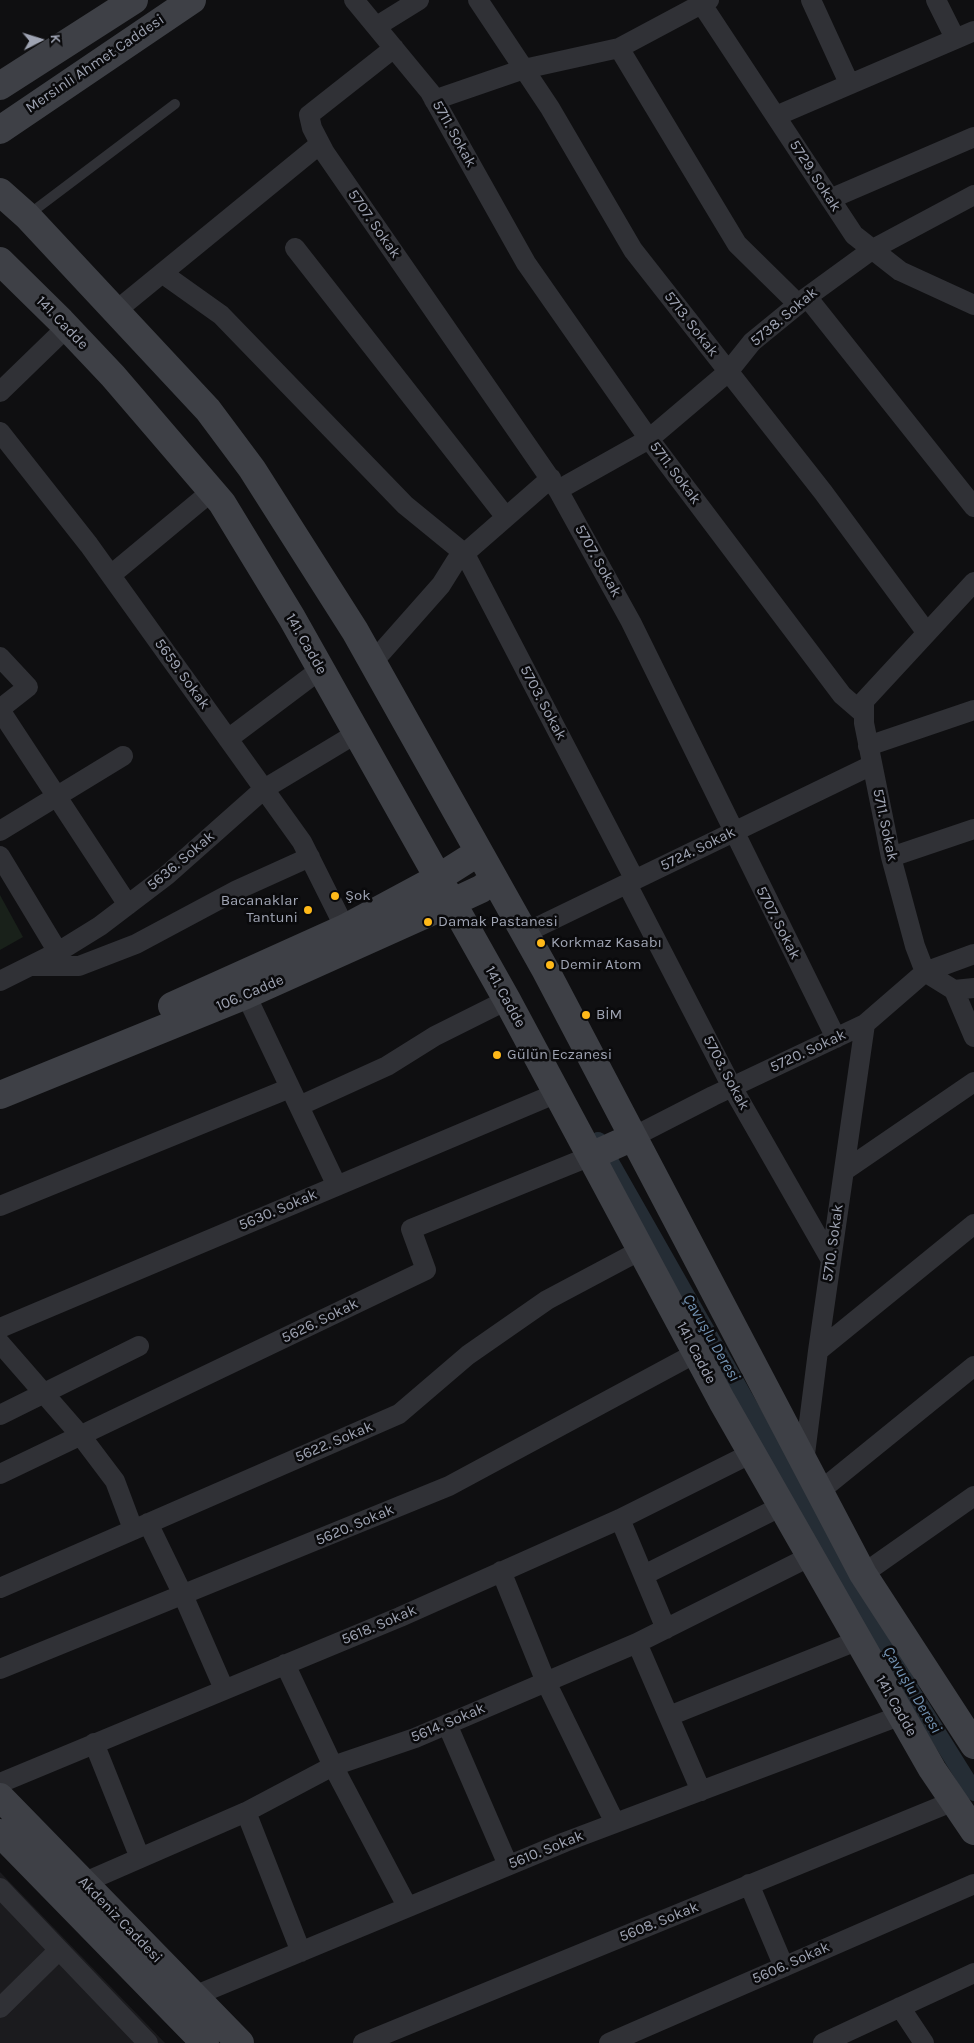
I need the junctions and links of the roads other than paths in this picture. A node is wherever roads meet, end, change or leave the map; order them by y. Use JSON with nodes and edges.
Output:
{"nodes":[{"id":1,"x":134,"y":0,"type":"edge"},
{"id":2,"x":192,"y":0,"type":"edge"},
{"id":3,"x":354,"y":0,"type":"edge"},
{"id":4,"x":419,"y":0,"type":"edge"},
{"id":5,"x":478,"y":0,"type":"edge"},
{"id":6,"x":811,"y":0,"type":"edge"},
{"id":7,"x":936,"y":0,"type":"edge"},
{"id":8,"x":704,"y":2,"type":"edge"},
{"id":9,"x":377,"y":26,"type":"junction"},
{"id":10,"x":974,"y":31,"type":"edge"},
{"id":11,"x":955,"y":38,"type":"junction"},
{"id":12,"x":394,"y":48,"type":"junction"},
{"id":13,"x":619,"y":48,"type":"junction"},
{"id":14,"x":524,"y":69,"type":"junction"},
{"id":15,"x":849,"y":83,"type":"junction"},
{"id":16,"x":0,"y":86,"type":"edge"},
{"id":17,"x":434,"y":100,"type":"junction"},
{"id":18,"x":175,"y":104,"type":"dead end"},
{"id":19,"x":776,"y":116,"type":"junction"},
{"id":20,"x":0,"y":130,"type":"edge"},
{"id":21,"x":974,"y":137,"type":"edge"},
{"id":22,"x":320,"y":144,"type":"junction"},
{"id":23,"x":0,"y":192,"type":"edge"},
{"id":24,"x":974,"y":194,"type":"edge"},
{"id":25,"x":830,"y":199,"type":"junction"},
{"id":26,"x":28,"y":216,"type":"junction"},
{"id":27,"x":295,"y":248,"type":"dead end"},
{"id":28,"x":873,"y":249,"type":"junction"},
{"id":29,"x":0,"y":261,"type":"edge"},
{"id":30,"x":162,"y":273,"type":"junction"},
{"id":31,"x":803,"y":300,"type":"junction"},
{"id":32,"x":974,"y":304,"type":"edge"},
{"id":33,"x":117,"y":310,"type":"junction"},
{"id":34,"x":66,"y":327,"type":"junction"},
{"id":35,"x":728,"y":372,"type":"junction"},
{"id":36,"x":0,"y":392,"type":"edge"},
{"id":37,"x":0,"y":432,"type":"edge"},
{"id":38,"x":649,"y":439,"type":"junction"},
{"id":39,"x":554,"y":484,"type":"junction"},
{"id":40,"x":212,"y":491,"type":"junction"},
{"id":41,"x":974,"y":507,"type":"edge"},
{"id":42,"x":505,"y":516,"type":"junction"},
{"id":43,"x":464,"y":554,"type":"junction"},
{"id":44,"x":111,"y":575,"type":"junction"},
{"id":45,"x":973,"y":583,"type":"edge"},
{"id":46,"x":927,"y":633,"type":"junction"},
{"id":47,"x":0,"y":657,"type":"edge"},
{"id":48,"x":372,"y":663,"type":"junction"},
{"id":49,"x":321,"y":669,"type":"junction"},
{"id":50,"x":0,"y":709,"type":"edge"},
{"id":51,"x":974,"y":710,"type":"edge"},
{"id":52,"x":864,"y":714,"type":"junction"},
{"id":53,"x":357,"y":733,"type":"junction"},
{"id":54,"x":228,"y":739,"type":"junction"},
{"id":55,"x":123,"y":756,"type":"dead end"},
{"id":56,"x":870,"y":756,"type":"junction"},
{"id":57,"x":264,"y":789,"type":"junction"},
{"id":58,"x":57,"y":797,"type":"junction"},
{"id":59,"x":974,"y":828,"type":"edge"},
{"id":60,"x":0,"y":831,"type":"edge"},
{"id":61,"x":733,"y":832,"type":"junction"},
{"id":62,"x":0,"y":856,"type":"edge"},
{"id":63,"x":473,"y":856,"type":"junction"},
{"id":64,"x":310,"y":857,"type":"junction"},
{"id":65,"x":891,"y":857,"type":"junction"},
{"id":66,"x":438,"y":878,"type":"junction"},
{"id":67,"x":631,"y":882,"type":"junction"},
{"id":68,"x":488,"y":884,"type":"junction"},
{"id":69,"x":453,"y":902,"type":"junction"},
{"id":70,"x":128,"y":905,"type":"junction"},
{"id":71,"x":345,"y":928,"type":"junction"},
{"id":72,"x":525,"y":933,"type":"junction"},
{"id":73,"x":58,"y":952,"type":"junction"},
{"id":74,"x":974,"y":954,"type":"edge"},
{"id":75,"x":31,"y":966,"type":"junction"},
{"id":76,"x":925,"y":972,"type":"junction"},
{"id":77,"x":0,"y":981,"type":"edge"},
{"id":78,"x":974,"y":988,"type":"edge"},
{"id":79,"x":954,"y":990,"type":"junction"},
{"id":80,"x":246,"y":995,"type":"junction"},
{"id":81,"x":507,"y":1000,"type":"junction"},
{"id":82,"x":865,"y":1024,"type":"junction"},
{"id":83,"x":974,"y":1037,"type":"edge"},
{"id":84,"x":836,"y":1038,"type":"junction"},
{"id":85,"x":0,"y":1077,"type":"edge"},
{"id":86,"x":974,"y":1082,"type":"edge"},
{"id":87,"x":732,"y":1087,"type":"junction"},
{"id":88,"x":290,"y":1088,"type":"junction"},
{"id":89,"x":557,"y":1093,"type":"junction"},
{"id":90,"x":0,"y":1095,"type":"edge"},
{"id":91,"x":299,"y":1106,"type":"junction"},
{"id":92,"x":633,"y":1137,"type":"junction"},
{"id":93,"x":591,"y":1156,"type":"junction"},
{"id":94,"x":844,"y":1172,"type":"junction"},
{"id":95,"x":337,"y":1186,"type":"junction"},
{"id":96,"x":0,"y":1206,"type":"edge"},
{"id":97,"x":974,"y":1224,"type":"edge"},
{"id":98,"x":641,"y":1250,"type":"junction"},
{"id":99,"x":831,"y":1260,"type":"junction"},
{"id":100,"x":0,"y":1328,"type":"edge"},
{"id":101,"x":0,"y":1343,"type":"edge"},
{"id":102,"x":139,"y":1346,"type":"dead end"},
{"id":103,"x":818,"y":1351,"type":"junction"},
{"id":104,"x":696,"y":1353,"type":"junction"},
{"id":105,"x":974,"y":1366,"type":"edge"},
{"id":106,"x":45,"y":1393,"type":"junction"},
{"id":107,"x":0,"y":1414,"type":"edge"},
{"id":108,"x":81,"y":1436,"type":"junction"},
{"id":109,"x":752,"y":1453,"type":"junction"},
{"id":110,"x":804,"y":1462,"type":"junction"},
{"id":111,"x":0,"y":1474,"type":"edge"},
{"id":112,"x":820,"y":1492,"type":"junction"},
{"id":113,"x":973,"y":1498,"type":"edge"},
{"id":114,"x":782,"y":1506,"type":"junction"},
{"id":115,"x":620,"y":1519,"type":"junction"},
{"id":116,"x":141,"y":1526,"type":"junction"},
{"id":117,"x":811,"y":1556,"type":"junction"},
{"id":118,"x":501,"y":1572,"type":"junction"},
{"id":119,"x":862,"y":1574,"type":"junction"},
{"id":120,"x":644,"y":1575,"type":"junction"},
{"id":121,"x":829,"y":1587,"type":"junction"},
{"id":122,"x":0,"y":1588,"type":"edge"},
{"id":123,"x":183,"y":1595,"type":"junction"},
{"id":124,"x":666,"y":1628,"type":"junction"},
{"id":125,"x":859,"y":1640,"type":"junction"},
{"id":126,"x":637,"y":1643,"type":"junction"},
{"id":127,"x":285,"y":1664,"type":"junction"},
{"id":128,"x":0,"y":1670,"type":"edge"},
{"id":129,"x":546,"y":1682,"type":"junction"},
{"id":130,"x":224,"y":1689,"type":"junction"},
{"id":131,"x":668,"y":1716,"type":"junction"},
{"id":132,"x":902,"y":1716,"type":"junction"},
{"id":133,"x":447,"y":1724,"type":"junction"},
{"id":134,"x":94,"y":1742,"type":"junction"},
{"id":135,"x":974,"y":1745,"type":"edge"},
{"id":136,"x":334,"y":1766,"type":"junction"},
{"id":137,"x":0,"y":1783,"type":"edge"},
{"id":138,"x":701,"y":1791,"type":"junction"},
{"id":139,"x":0,"y":1797,"type":"edge"},
{"id":140,"x":954,"y":1801,"type":"junction"},
{"id":141,"x":246,"y":1812,"type":"junction"},
{"id":142,"x":615,"y":1823,"type":"junction"},
{"id":143,"x":974,"y":1831,"type":"edge"},
{"id":144,"x":0,"y":1833,"type":"edge"},
{"id":145,"x":140,"y":1858,"type":"junction"},
{"id":146,"x":508,"y":1865,"type":"junction"},
{"id":147,"x":83,"y":1883,"type":"junction"},
{"id":148,"x":749,"y":1884,"type":"junction"},
{"id":149,"x":974,"y":1884,"type":"edge"},
{"id":150,"x":0,"y":1888,"type":"edge"},
{"id":151,"x":407,"y":1906,"type":"junction"},
{"id":152,"x":59,"y":1950,"type":"junction"},
{"id":153,"x":301,"y":1952,"type":"junction"},
{"id":154,"x":784,"y":1967,"type":"junction"},
{"id":155,"x":974,"y":1973,"type":"edge"},
{"id":156,"x":194,"y":1996,"type":"junction"},
{"id":157,"x":0,"y":2008,"type":"edge"},
{"id":158,"x":900,"y":2008,"type":"junction"},
{"id":159,"x":148,"y":2043,"type":"edge"},
{"id":160,"x":205,"y":2043,"type":"edge"},
{"id":161,"x":240,"y":2043,"type":"edge"},
{"id":162,"x":363,"y":2043,"type":"edge"},
{"id":163,"x":609,"y":2043,"type":"edge"},
{"id":164,"x":823,"y":2043,"type":"edge"},
{"id":165,"x":924,"y":2043,"type":"edge"}],
"edges":[{"from":1,"to":16,"type":"street","name":"Mersinli Ahmet Caddesi"},
{"from":2,"to":20,"type":"street","name":"Mersinli Ahmet Caddesi"},
{"from":3,"to":9,"type":"street","name":"5711. Sokak"},
{"from":4,"to":9,"type":"street"},
{"from":5,"to":14,"type":"street","name":"5713. Sokak"},
{"from":6,"to":15,"type":"street"},
{"from":7,"to":11,"type":"street"},
{"from":8,"to":13,"type":"street"},
{"from":8,"to":19,"type":"street","name":"5729. Sokak"},
{"from":9,"to":12,"type":"street","name":"5711. Sokak"},
{"from":10,"to":11,"type":"street"},
{"from":11,"to":15,"type":"street"},
{"from":12,"to":17,"type":"street","name":"5711. Sokak"},
{"from":12,"to":22,"type":"street","name":"5707. Sokak"},
{"from":13,"to":14,"type":"street"},
{"from":13,"to":31,"type":"street"},
{"from":14,"to":17,"type":"street"},
{"from":14,"to":35,"type":"street","name":"5713. Sokak"},
{"from":15,"to":19,"type":"street"},
{"from":17,"to":38,"type":"street","name":"5711. Sokak"},
{"from":18,"to":26,"type":"lane"},
{"from":19,"to":25,"type":"street","name":"5729. Sokak"},
{"from":21,"to":25,"type":"street"},
{"from":22,"to":30,"type":"street"},
{"from":22,"to":39,"type":"street","name":"5707. Sokak"},
{"from":23,"to":26,"type":"street"},
{"from":24,"to":28,"type":"street","name":"5738. Sokak"},
{"from":25,"to":28,"type":"street","name":"5729. Sokak"},
{"from":26,"to":33,"type":"street"},
{"from":27,"to":42,"type":"street"},
{"from":28,"to":31,"type":"street","name":"5738. Sokak"},
{"from":28,"to":32,"type":"street","name":"5729. Sokak"},
{"from":29,"to":34,"type":"street","name":"141. Cadde"},
{"from":30,"to":33,"type":"street"},
{"from":30,"to":43,"type":"street"},
{"from":31,"to":35,"type":"street","name":"5738. Sokak"},
{"from":31,"to":41,"type":"street"},
{"from":33,"to":48,"type":"street"},
{"from":34,"to":36,"type":"street"},
{"from":34,"to":40,"type":"street","name":"141. Cadde"},
{"from":35,"to":38,"type":"street","name":"5738. Sokak"},
{"from":35,"to":46,"type":"street","name":"5713. Sokak"},
{"from":37,"to":44,"type":"street","name":"5659. Sokak"},
{"from":38,"to":39,"type":"street","name":"5738. Sokak"},
{"from":38,"to":52,"type":"street","name":"5711. Sokak"},
{"from":39,"to":42,"type":"street","name":"5738. Sokak"},
{"from":39,"to":61,"type":"street","name":"5707. Sokak"},
{"from":40,"to":44,"type":"street"},
{"from":40,"to":49,"type":"street","name":"141. Cadde"},
{"from":42,"to":43,"type":"street","name":"5738. Sokak"},
{"from":43,"to":48,"type":"street","name":"5738. Sokak"},
{"from":43,"to":67,"type":"street","name":"5703. Sokak"},
{"from":44,"to":54,"type":"street","name":"5659. Sokak"},
{"from":45,"to":46,"type":"street"},
{"from":46,"to":52,"type":"street"},
{"from":47,"to":50,"type":"street"},
{"from":48,"to":63,"type":"street"},
{"from":49,"to":53,"type":"street","name":"141. Cadde"},
{"from":49,"to":54,"type":"street"},
{"from":50,"to":58,"type":"street"},
{"from":51,"to":56,"type":"street","name":"5724. Sokak"},
{"from":52,"to":56,"type":"street","name":"5711. Sokak"},
{"from":53,"to":57,"type":"street","name":"5636. Sokak"},
{"from":53,"to":66,"type":"street","name":"141. Cadde"},
{"from":54,"to":57,"type":"street","name":"5659. Sokak"},
{"from":55,"to":58,"type":"street"},
{"from":56,"to":61,"type":"street","name":"5724. Sokak"},
{"from":56,"to":65,"type":"street","name":"5711. Sokak"},
{"from":57,"to":64,"type":"street","name":"5659. Sokak"},
{"from":57,"to":70,"type":"street","name":"5636. Sokak"},
{"from":58,"to":60,"type":"street"},
{"from":58,"to":70,"type":"street"},
{"from":59,"to":65,"type":"street"},
{"from":61,"to":67,"type":"street","name":"5724. Sokak"},
{"from":61,"to":84,"type":"street","name":"5707. Sokak"},
{"from":62,"to":73,"type":"street"},
{"from":63,"to":66,"type":"street","name":"106. Cadde"},
{"from":63,"to":68,"type":"street"},
{"from":64,"to":71,"type":"street","name":"5659. Sokak"},
{"from":64,"to":75,"type":"street"},
{"from":65,"to":76,"type":"street","name":"5711. Sokak"},
{"from":66,"to":69,"type":"street","name":"141. Cadde"},
{"from":66,"to":71,"type":"street","name":"106. Cadde"},
{"from":67,"to":72,"type":"street","name":"5724. Sokak"},
{"from":67,"to":87,"type":"street","name":"5703. Sokak"},
{"from":68,"to":69,"type":"street","name":"106. Cadde"},
{"from":68,"to":72,"type":"street"},
{"from":69,"to":80,"type":"street","name":"106. Cadde"},
{"from":69,"to":81,"type":"street","name":"141. Cadde"},
{"from":70,"to":73,"type":"street","name":"5636. Sokak"},
{"from":71,"to":85,"type":"street","name":"106. Cadde"},
{"from":72,"to":92,"type":"street"},
{"from":73,"to":75,"type":"street","name":"5636. Sokak"},
{"from":74,"to":76,"type":"street","name":"5720. Sokak"},
{"from":75,"to":77,"type":"street","name":"5636. Sokak"},
{"from":76,"to":79,"type":"street"},
{"from":76,"to":82,"type":"street","name":"5720. Sokak"},
{"from":78,"to":79,"type":"street"},
{"from":79,"to":83,"type":"street"},
{"from":80,"to":88,"type":"street"},
{"from":80,"to":90,"type":"street","name":"106. Cadde"},
{"from":81,"to":89,"type":"street","name":"141. Cadde"},
{"from":81,"to":91,"type":"street"},
{"from":82,"to":84,"type":"street","name":"5720. Sokak"},
{"from":82,"to":94,"type":"street","name":"5710. Sokak"},
{"from":84,"to":87,"type":"street","name":"5720. Sokak"},
{"from":86,"to":94,"type":"street"},
{"from":87,"to":92,"type":"street","name":"5720. Sokak"},
{"from":87,"to":99,"type":"street","name":"5703. Sokak"},
{"from":88,"to":91,"type":"street"},
{"from":88,"to":96,"type":"street"},
{"from":89,"to":93,"type":"street","name":"141. Cadde"},
{"from":89,"to":95,"type":"street","name":"5630. Sokak"},
{"from":91,"to":95,"type":"street"},
{"from":92,"to":93,"type":"street"},
{"from":92,"to":110,"type":"street"},
{"from":93,"to":98,"type":"street","name":"141. Cadde"},
{"from":93,"to":108,"type":"street","name":"5626. Sokak"},
{"from":94,"to":99,"type":"street","name":"5710. Sokak"},
{"from":95,"to":100,"type":"street","name":"5630. Sokak"},
{"from":97,"to":103,"type":"street"},
{"from":98,"to":104,"type":"street","name":"141. Cadde"},
{"from":98,"to":116,"type":"street","name":"5622. Sokak"},
{"from":99,"to":103,"type":"street","name":"5710. Sokak"},
{"from":101,"to":106,"type":"street"},
{"from":102,"to":106,"type":"street"},
{"from":103,"to":110,"type":"street","name":"5710. Sokak"},
{"from":104,"to":109,"type":"street","name":"141. Cadde"},
{"from":104,"to":123,"type":"street","name":"5620. Sokak"},
{"from":105,"to":112,"type":"street"},
{"from":106,"to":107,"type":"street"},
{"from":106,"to":108,"type":"street"},
{"from":108,"to":111,"type":"street","name":"5626. Sokak"},
{"from":108,"to":116,"type":"street"},
{"from":109,"to":114,"type":"street","name":"141. Cadde"},
{"from":109,"to":115,"type":"street","name":"5618. Sokak"},
{"from":110,"to":112,"type":"street"},
{"from":112,"to":119,"type":"street"},
{"from":113,"to":119,"type":"street"},
{"from":114,"to":117,"type":"street","name":"141. Cadde"},
{"from":114,"to":120,"type":"street"},
{"from":115,"to":118,"type":"street","name":"5618. Sokak"},
{"from":115,"to":120,"type":"street"},
{"from":116,"to":122,"type":"street","name":"5622. Sokak"},
{"from":116,"to":123,"type":"street"},
{"from":117,"to":121,"type":"street","name":"141. Cadde"},
{"from":117,"to":124,"type":"street","name":"5614. Sokak"},
{"from":118,"to":127,"type":"street","name":"5618. Sokak"},
{"from":118,"to":129,"type":"street"},
{"from":119,"to":121,"type":"street"},
{"from":119,"to":135,"type":"street"},
{"from":120,"to":124,"type":"street"},
{"from":121,"to":125,"type":"street","name":"141. Cadde"},
{"from":123,"to":128,"type":"street","name":"5620. Sokak"},
{"from":123,"to":130,"type":"street"},
{"from":124,"to":126,"type":"street","name":"5614. Sokak"},
{"from":125,"to":131,"type":"street"},
{"from":125,"to":132,"type":"street","name":"141. Cadde"},
{"from":126,"to":129,"type":"street","name":"5614. Sokak"},
{"from":126,"to":131,"type":"street"},
{"from":127,"to":130,"type":"street","name":"5618. Sokak"},
{"from":127,"to":136,"type":"street"},
{"from":129,"to":133,"type":"street","name":"5614. Sokak"},
{"from":129,"to":142,"type":"street"},
{"from":130,"to":134,"type":"street","name":"5618. Sokak"},
{"from":131,"to":138,"type":"street"},
{"from":132,"to":138,"type":"street","name":"5610. Sokak"},
{"from":132,"to":140,"type":"street","name":"141. Cadde"},
{"from":133,"to":136,"type":"street","name":"5614. Sokak"},
{"from":133,"to":146,"type":"street"},
{"from":134,"to":137,"type":"street","name":"5618. Sokak"},
{"from":134,"to":145,"type":"street"},
{"from":136,"to":141,"type":"street","name":"5614. Sokak"},
{"from":136,"to":151,"type":"street"},
{"from":138,"to":142,"type":"street","name":"5610. Sokak"},
{"from":139,"to":147,"type":"street","name":"Akdeniz Caddesi"},
{"from":140,"to":143,"type":"street","name":"141. Cadde"},
{"from":140,"to":148,"type":"street","name":"5608. Sokak"},
{"from":141,"to":145,"type":"street","name":"5614. Sokak"},
{"from":141,"to":153,"type":"street"},
{"from":142,"to":146,"type":"street","name":"5610. Sokak"},
{"from":144,"to":160,"type":"street","name":"Akdeniz Caddesi"},
{"from":145,"to":147,"type":"street","name":"5614. Sokak"},
{"from":146,"to":151,"type":"street","name":"5610. Sokak"},
{"from":147,"to":156,"type":"street","name":"Akdeniz Caddesi"},
{"from":148,"to":154,"type":"street"},
{"from":148,"to":162,"type":"street","name":"5608. Sokak"},
{"from":149,"to":154,"type":"street","name":"5606. Sokak"},
{"from":150,"to":152,"type":"street"},
{"from":151,"to":153,"type":"street","name":"5610. Sokak"},
{"from":152,"to":157,"type":"street"},
{"from":152,"to":159,"type":"street"},
{"from":153,"to":156,"type":"street","name":"5610. Sokak"},
{"from":154,"to":163,"type":"street","name":"5606. Sokak"},
{"from":155,"to":158,"type":"street"},
{"from":156,"to":161,"type":"street","name":"Akdeniz Caddesi"},
{"from":158,"to":164,"type":"street"},
{"from":158,"to":165,"type":"street"}]}
